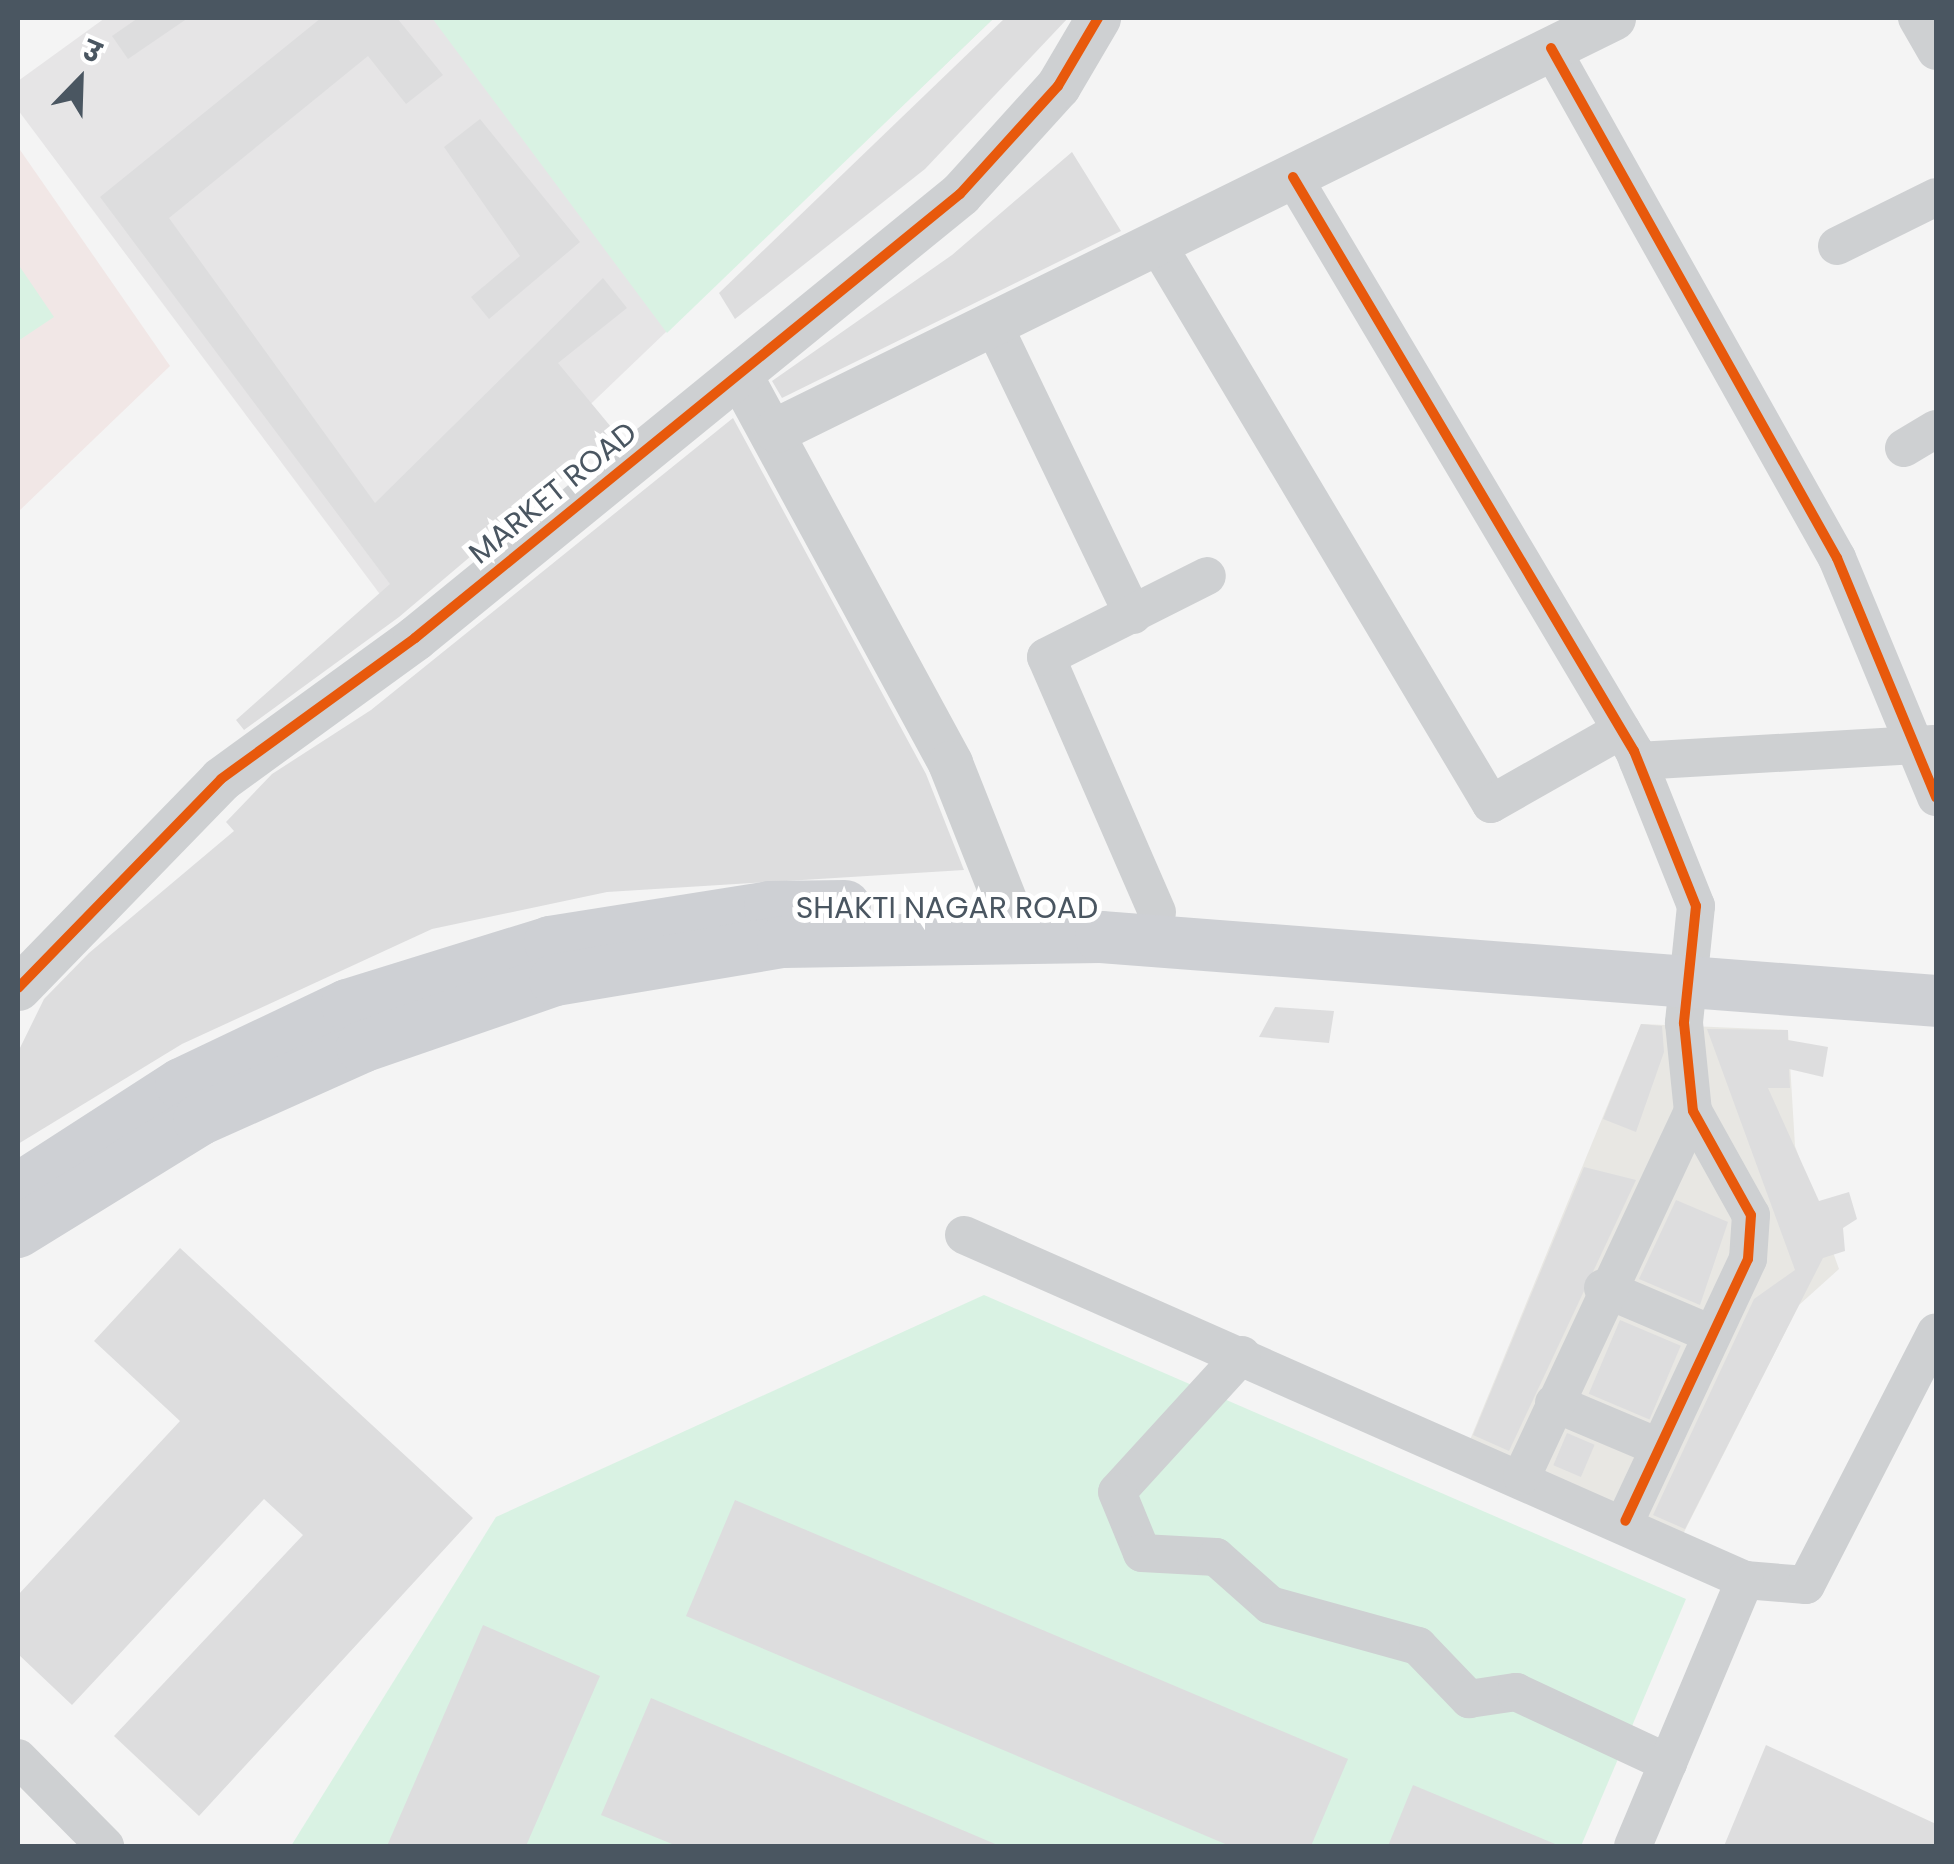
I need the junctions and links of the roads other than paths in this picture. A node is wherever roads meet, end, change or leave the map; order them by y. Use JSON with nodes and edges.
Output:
{"nodes":[{"id":1,"x":1098,"y":18,"type":"edge"},
{"id":2,"x":1613,"y":18,"type":"edge"},
{"id":3,"x":1917,"y":18,"type":"edge"},
{"id":4,"x":1551,"y":48,"type":"junction"},
{"id":5,"x":1936,"y":51,"type":"edge"},
{"id":6,"x":1293,"y":177,"type":"junction"},
{"id":7,"x":1936,"y":197,"type":"edge"},
{"id":8,"x":1157,"y":244,"type":"junction"},
{"id":9,"x":1837,"y":246,"type":"dead end"},
{"id":10,"x":993,"y":324,"type":"junction"},
{"id":11,"x":740,"y":374,"type":"junction"},
{"id":12,"x":1936,"y":429,"type":"edge"},
{"id":13,"x":776,"y":430,"type":"junction"},
{"id":14,"x":1904,"y":448,"type":"dead end"},
{"id":15,"x":1207,"y":576,"type":"dead end"},
{"id":16,"x":1133,"y":616,"type":"junction"},
{"id":17,"x":1629,"y":745,"type":"junction"},
{"id":18,"x":1925,"y":745,"type":"edge"},
{"id":19,"x":1936,"y":797,"type":"edge"},
{"id":20,"x":1157,"y":912,"type":"junction"},
{"id":21,"x":1015,"y":921,"type":"junction"},
{"id":22,"x":1687,"y":966,"type":"junction"},
{"id":23,"x":1936,"y":969,"type":"edge"},
{"id":24,"x":18,"y":988,"type":"edge"},
{"id":25,"x":1936,"y":1001,"type":"edge"},
{"id":26,"x":1692,"y":1111,"type":"junction"},
{"id":27,"x":18,"y":1189,"type":"edge"},
{"id":28,"x":18,"y":1232,"type":"edge"},
{"id":29,"x":964,"y":1235,"type":"dead end"},
{"id":30,"x":1604,"y":1288,"type":"junction"},
{"id":31,"x":1936,"y":1332,"type":"edge"},
{"id":32,"x":1709,"y":1333,"type":"junction"},
{"id":33,"x":1242,"y":1355,"type":"junction"},
{"id":34,"x":1554,"y":1404,"type":"junction"},
{"id":35,"x":1658,"y":1447,"type":"junction"},
{"id":36,"x":1522,"y":1476,"type":"junction"},
{"id":37,"x":1625,"y":1521,"type":"junction"},
{"id":38,"x":1745,"y":1580,"type":"junction"},
{"id":39,"x":18,"y":1758,"type":"edge"},
{"id":40,"x":1668,"y":1763,"type":"junction"},
{"id":41,"x":105,"y":1846,"type":"edge"},
{"id":42,"x":1633,"y":1846,"type":"edge"}],
"edges":[{"from":1,"to":11,"type":"street","name":"MARKET ROAD"},
{"from":2,"to":4,"type":"street"},
{"from":3,"to":5,"type":"street"},
{"from":4,"to":6,"type":"street"},
{"from":4,"to":18,"type":"street"},
{"from":6,"to":8,"type":"street"},
{"from":6,"to":17,"type":"street"},
{"from":7,"to":9,"type":"street"},
{"from":8,"to":10,"type":"street"},
{"from":8,"to":17,"type":"street"},
{"from":10,"to":13,"type":"street"},
{"from":10,"to":16,"type":"street"},
{"from":11,"to":13,"type":"street"},
{"from":11,"to":24,"type":"street","name":"MARKET ROAD"},
{"from":12,"to":14,"type":"street"},
{"from":13,"to":21,"type":"street"},
{"from":15,"to":16,"type":"street"},
{"from":16,"to":20,"type":"street"},
{"from":17,"to":18,"type":"street"},
{"from":17,"to":22,"type":"street"},
{"from":18,"to":19,"type":"street"},
{"from":20,"to":21,"type":"main road","name":"SHAKTI NAGAR ROAD"},
{"from":20,"to":22,"type":"main road","name":"SHAKTI NAGAR ROAD"},
{"from":21,"to":22,"type":"main road"},
{"from":21,"to":27,"type":"main road","name":"SHAKTI NAGAR ROAD"},
{"from":21,"to":28,"type":"main road"},
{"from":22,"to":23,"type":"main road","name":"SHAKTI NAGAR ROAD"},
{"from":22,"to":25,"type":"main road"},
{"from":22,"to":26,"type":"street"},
{"from":26,"to":30,"type":"street"},
{"from":26,"to":32,"type":"street"},
{"from":29,"to":33,"type":"street"},
{"from":30,"to":32,"type":"street"},
{"from":30,"to":34,"type":"street"},
{"from":31,"to":38,"type":"street"},
{"from":32,"to":35,"type":"street"},
{"from":33,"to":36,"type":"street"},
{"from":33,"to":40,"type":"street"},
{"from":34,"to":35,"type":"street"},
{"from":34,"to":36,"type":"street"},
{"from":35,"to":37,"type":"street"},
{"from":36,"to":37,"type":"street"},
{"from":37,"to":38,"type":"street"},
{"from":38,"to":40,"type":"street"},
{"from":39,"to":41,"type":"street"},
{"from":40,"to":42,"type":"street"}]}
